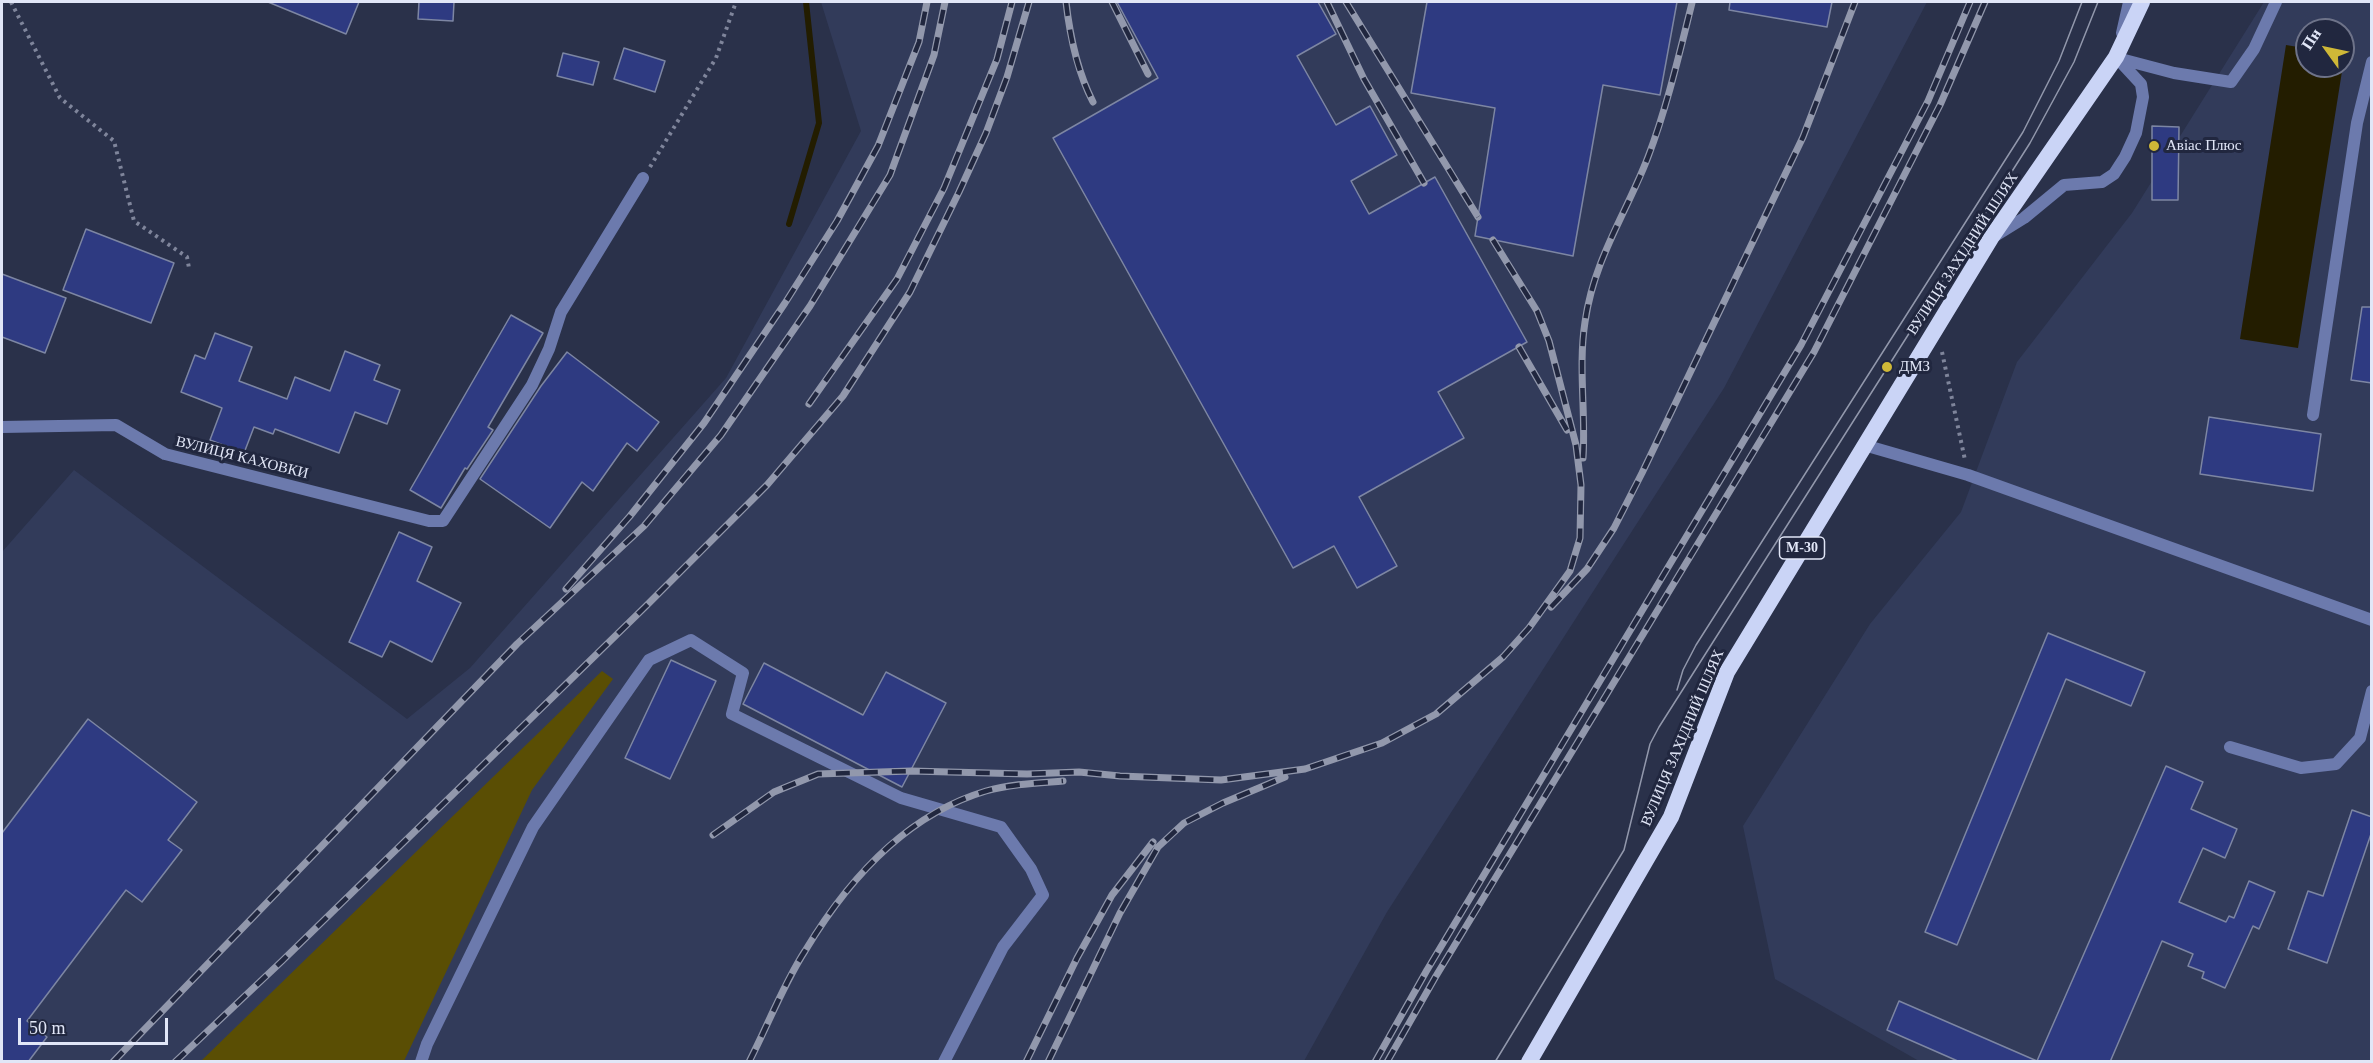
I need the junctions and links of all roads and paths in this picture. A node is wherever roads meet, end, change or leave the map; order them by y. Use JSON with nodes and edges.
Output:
{"nodes":[{"id":1,"x":11,"y":2,"type":"edge"},
{"id":2,"x":736,"y":2,"type":"edge"},
{"id":3,"x":2129,"y":2,"type":"edge"},
{"id":4,"x":2142,"y":2,"type":"edge"},
{"id":5,"x":2156,"y":2,"type":"edge"},
{"id":6,"x":2276,"y":2,"type":"edge"},
{"id":7,"x":2129,"y":33,"type":"junction"},
{"id":8,"x":2116,"y":57,"type":"junction"},
{"id":9,"x":2372,"y":62,"type":"edge"},
{"id":10,"x":643,"y":178,"type":"joint"},
{"id":11,"x":1991,"y":238,"type":"junction"},
{"id":12,"x":189,"y":268,"type":"dead end"},
{"id":13,"x":1936,"y":327,"type":"junction"},
{"id":14,"x":2313,"y":415,"type":"dead end"},
{"id":15,"x":2,"y":427,"type":"edge"},
{"id":16,"x":1864,"y":445,"type":"junction"},
{"id":17,"x":1968,"y":475,"type":"junction"},
{"id":18,"x":2371,"y":617,"type":"edge"},
{"id":19,"x":2372,"y":691,"type":"edge"},
{"id":20,"x":2230,"y":747,"type":"dead end"},
{"id":21,"x":421,"y":1062,"type":"edge"},
{"id":22,"x":944,"y":1062,"type":"edge"},
{"id":23,"x":1529,"y":1062,"type":"edge"}],
"edges":[{"from":1,"to":12,"type":"path"},
{"from":2,"to":10,"type":"path"},
{"from":3,"to":8,"type":"street","name":"ВУЛИЦЯ ЗАХІДНИЙ ШЛЯХ"},
{"from":4,"to":7,"type":"highway","number":"М-30"},
{"from":5,"to":7,"type":"highway","number":"М-30"},
{"from":6,"to":8,"type":"street"},
{"from":7,"to":8,"type":"highway","number":"М-30"},
{"from":8,"to":11,"type":"highway","name":"ВУЛИЦЯ ЗАХІДНИЙ ШЛЯХ","number":"М-30"},
{"from":8,"to":11,"type":"street"},
{"from":9,"to":14,"type":"street"},
{"from":10,"to":15,"type":"street","name":"ВУЛИЦЯ КАХОВКИ"},
{"from":11,"to":13,"type":"highway","name":"ВУЛИЦЯ ЗАХІДНИЙ ШЛЯХ","number":"М-30"},
{"from":13,"to":16,"type":"highway","name":"ВУЛИЦЯ ЗАХІДНИЙ ШЛЯХ","number":"М-30"},
{"from":13,"to":17,"type":"path"},
{"from":16,"to":17,"type":"street"},
{"from":16,"to":23,"type":"highway","name":"ВУЛИЦЯ ЗАХІДНИЙ ШЛЯХ","number":"М-30"},
{"from":17,"to":18,"type":"street"},
{"from":19,"to":20,"type":"street"},
{"from":21,"to":22,"type":"street"}]}
